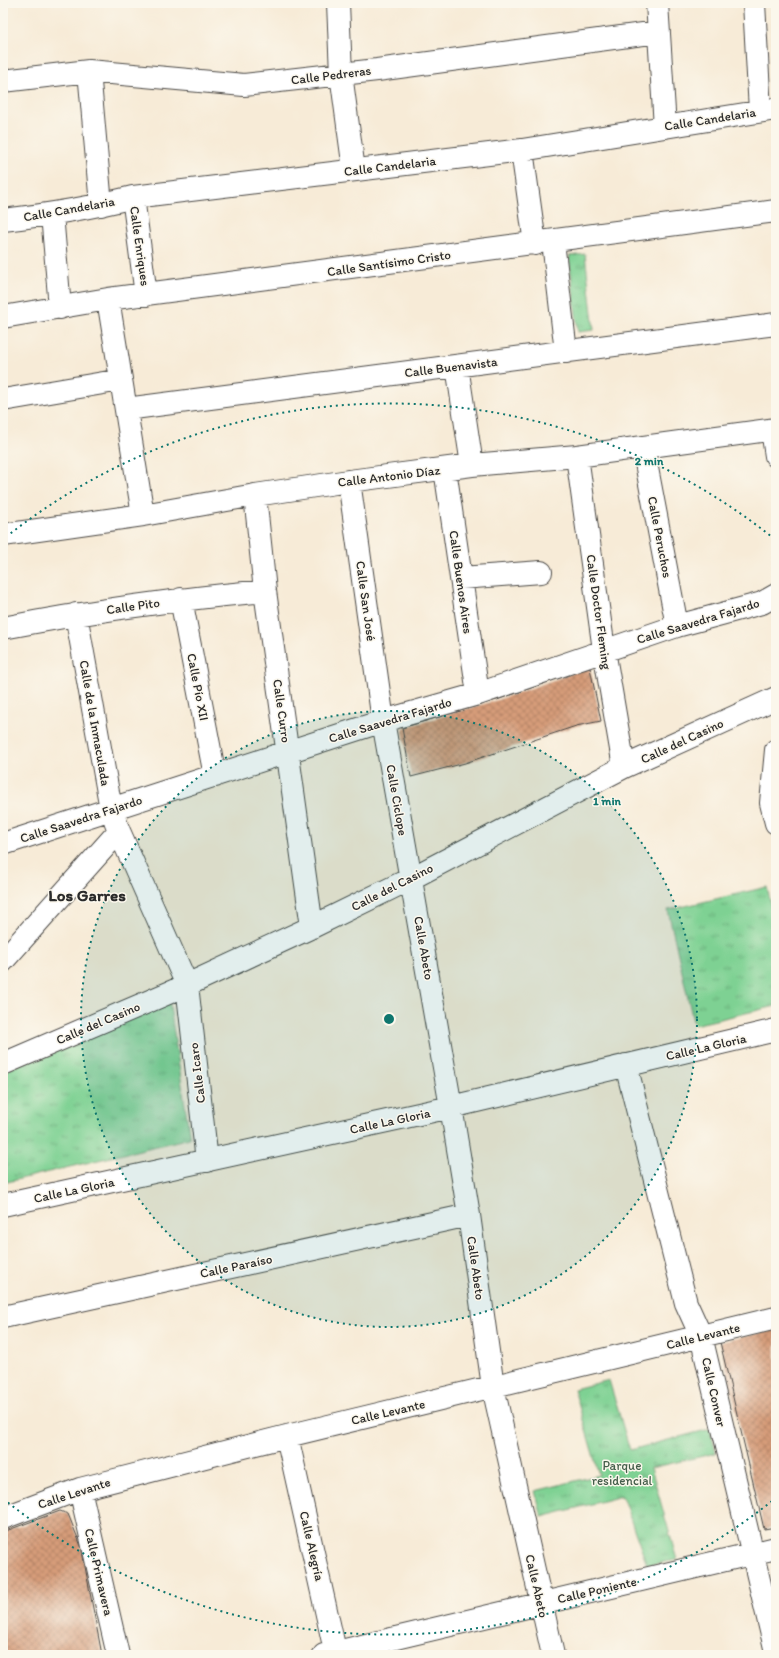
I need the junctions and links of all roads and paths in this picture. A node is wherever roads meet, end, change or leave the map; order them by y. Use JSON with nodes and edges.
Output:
{"nodes":[{"id":1,"x":338,"y":3,"type":"edge"},
{"id":2,"x":657,"y":3,"type":"edge"},
{"id":3,"x":754,"y":3,"type":"edge"},
{"id":4,"x":658,"y":32,"type":"junction"},
{"id":5,"x":89,"y":71,"type":"junction"},
{"id":6,"x":341,"y":74,"type":"junction"},
{"id":7,"x":3,"y":81,"type":"edge"},
{"id":8,"x":768,"y":110,"type":"edge"},
{"id":9,"x":665,"y":126,"type":"junction"},
{"id":10,"x":522,"y":150,"type":"junction"},
{"id":11,"x":354,"y":170,"type":"junction"},
{"id":12,"x":133,"y":197,"type":"junction"},
{"id":13,"x":101,"y":205,"type":"junction"},
{"id":14,"x":776,"y":211,"type":"edge"},
{"id":15,"x":52,"y":214,"type":"junction"},
{"id":16,"x":3,"y":220,"type":"edge"},
{"id":17,"x":544,"y":243,"type":"junction"},
{"id":18,"x":146,"y":295,"type":"junction"},
{"id":19,"x":108,"y":300,"type":"junction"},
{"id":20,"x":60,"y":308,"type":"junction"},
{"id":21,"x":3,"y":317,"type":"edge"},
{"id":22,"x":776,"y":324,"type":"edge"},
{"id":23,"x":566,"y":352,"type":"junction"},
{"id":24,"x":457,"y":366,"type":"junction"},
{"id":25,"x":121,"y":380,"type":"junction"},
{"id":26,"x":3,"y":400,"type":"edge"},
{"id":27,"x":126,"y":409,"type":"junction"},
{"id":28,"x":774,"y":430,"type":"edge"},
{"id":29,"x":643,"y":447,"type":"junction"},
{"id":30,"x":577,"y":456,"type":"junction"},
{"id":31,"x":776,"y":456,"type":"edge"},
{"id":32,"x":472,"y":465,"type":"junction"},
{"id":33,"x":445,"y":469,"type":"junction"},
{"id":34,"x":349,"y":481,"type":"junction"},
{"id":35,"x":255,"y":494,"type":"junction"},
{"id":36,"x":143,"y":515,"type":"junction"},
{"id":37,"x":3,"y":535,"type":"edge"},
{"id":38,"x":541,"y":572,"type":"dead end"},
{"id":39,"x":461,"y":578,"type":"junction"},
{"id":40,"x":265,"y":591,"type":"junction"},
{"id":41,"x":776,"y":595,"type":"edge"},
{"id":42,"x":181,"y":599,"type":"junction"},
{"id":43,"x":76,"y":614,"type":"junction"},
{"id":44,"x":676,"y":626,"type":"junction"},
{"id":45,"x":3,"y":628,"type":"edge"},
{"id":46,"x":604,"y":650,"type":"junction"},
{"id":47,"x":478,"y":694,"type":"junction"},
{"id":48,"x":776,"y":698,"type":"edge"},
{"id":49,"x":383,"y":721,"type":"junction"},
{"id":50,"x":776,"y":750,"type":"edge"},
{"id":51,"x":288,"y":752,"type":"junction"},
{"id":52,"x":624,"y":767,"type":"junction"},
{"id":53,"x":215,"y":776,"type":"junction"},
{"id":54,"x":110,"y":809,"type":"junction"},
{"id":55,"x":776,"y":823,"type":"edge"},
{"id":56,"x":119,"y":831,"type":"junction"},
{"id":57,"x":4,"y":840,"type":"edge"},
{"id":58,"x":410,"y":879,"type":"junction"},
{"id":59,"x":312,"y":927,"type":"junction"},
{"id":60,"x":3,"y":961,"type":"edge"},
{"id":61,"x":187,"y":985,"type":"junction"},
{"id":62,"x":776,"y":1030,"type":"edge"},
{"id":63,"x":3,"y":1064,"type":"edge"},
{"id":64,"x":626,"y":1065,"type":"junction"},
{"id":65,"x":452,"y":1108,"type":"junction"},
{"id":66,"x":207,"y":1161,"type":"junction"},
{"id":67,"x":3,"y":1205,"type":"edge"},
{"id":68,"x":469,"y":1216,"type":"junction"},
{"id":69,"x":3,"y":1317,"type":"edge"},
{"id":70,"x":776,"y":1318,"type":"edge"},
{"id":71,"x":701,"y":1336,"type":"junction"},
{"id":72,"x":493,"y":1387,"type":"junction"},
{"id":73,"x":287,"y":1436,"type":"junction"},
{"id":74,"x":80,"y":1489,"type":"junction"},
{"id":75,"x":3,"y":1518,"type":"edge"},
{"id":76,"x":776,"y":1548,"type":"edge"},
{"id":77,"x":752,"y":1553,"type":"junction"},
{"id":78,"x":541,"y":1604,"type":"junction"},
{"id":79,"x":776,"y":1652,"type":"edge"},
{"id":80,"x":332,"y":1654,"type":"edge"},
{"id":81,"x":118,"y":1655,"type":"edge"},
{"id":82,"x":553,"y":1655,"type":"edge"}],
"edges":[{"from":1,"to":6,"type":"street"},
{"from":2,"to":4,"type":"street"},
{"from":3,"to":8,"type":"street"},
{"from":4,"to":6,"type":"street","name":"Calle Pedreras"},
{"from":4,"to":9,"type":"street"},
{"from":5,"to":6,"type":"street","name":"Calle Pedreras"},
{"from":5,"to":7,"type":"street","name":"Calle Pedreras"},
{"from":5,"to":13,"type":"street"},
{"from":6,"to":11,"type":"street"},
{"from":8,"to":9,"type":"street","name":"Calle Candelaria"},
{"from":9,"to":10,"type":"street","name":"Calle Candelaria"},
{"from":10,"to":11,"type":"street","name":"Calle Candelaria"},
{"from":10,"to":17,"type":"street"},
{"from":11,"to":12,"type":"street","name":"Calle Candelaria"},
{"from":12,"to":13,"type":"street","name":"Calle Candelaria"},
{"from":12,"to":18,"type":"street","name":"Calle Enriques"},
{"from":13,"to":15,"type":"street","name":"Calle Candelaria"},
{"from":14,"to":17,"type":"street","name":"Calle Santísimo Cristo"},
{"from":15,"to":16,"type":"street","name":"Calle Candelaria"},
{"from":15,"to":20,"type":"street"},
{"from":17,"to":18,"type":"street","name":"Calle Santísimo Cristo"},
{"from":17,"to":23,"type":"street"},
{"from":18,"to":19,"type":"street","name":"Calle Santísimo Cristo"},
{"from":19,"to":20,"type":"street","name":"Calle Santísimo Cristo"},
{"from":19,"to":25,"type":"street"},
{"from":20,"to":21,"type":"street","name":"Calle Santísimo Cristo"},
{"from":22,"to":23,"type":"street","name":"Calle Buenavista"},
{"from":23,"to":24,"type":"street","name":"Calle Buenavista"},
{"from":24,"to":27,"type":"street","name":"Calle Buenavista"},
{"from":24,"to":32,"type":"street"},
{"from":25,"to":26,"type":"street"},
{"from":25,"to":27,"type":"street"},
{"from":27,"to":36,"type":"street"},
{"from":28,"to":29,"type":"street","name":"Calle Antonio Díaz"},
{"from":28,"to":31,"type":"street"},
{"from":29,"to":30,"type":"street","name":"Calle Antonio Díaz"},
{"from":29,"to":44,"type":"street","name":"Calle Peruchos"},
{"from":30,"to":32,"type":"street","name":"Calle Antonio Díaz"},
{"from":30,"to":46,"type":"street","name":"Calle Doctor Fleming"},
{"from":32,"to":33,"type":"street","name":"Calle Antonio Díaz"},
{"from":33,"to":34,"type":"street","name":"Calle Antonio Díaz"},
{"from":33,"to":39,"type":"street","name":"Calle Buenos Aires"},
{"from":34,"to":35,"type":"street","name":"Calle Antonio Díaz"},
{"from":34,"to":49,"type":"street","name":"Calle San José"},
{"from":35,"to":36,"type":"street","name":"Calle Antonio Díaz"},
{"from":35,"to":40,"type":"street","name":"Calle Curro"},
{"from":36,"to":37,"type":"street","name":"Calle Antonio Díaz"},
{"from":38,"to":39,"type":"street"},
{"from":39,"to":47,"type":"street","name":"Calle Buenos Aires"},
{"from":40,"to":42,"type":"street","name":"Calle Pito"},
{"from":40,"to":51,"type":"street","name":"Calle Curro"},
{"from":41,"to":44,"type":"street","name":"Calle Saavedra Fajardo"},
{"from":42,"to":43,"type":"street","name":"Calle Pito"},
{"from":42,"to":53,"type":"street","name":"Calle Pío XII"},
{"from":43,"to":45,"type":"street","name":"Calle Pito"},
{"from":43,"to":54,"type":"street","name":"Calle de la Inmaculada"},
{"from":44,"to":46,"type":"street","name":"Calle Saavedra Fajardo"},
{"from":46,"to":47,"type":"street","name":"Calle Saavedra Fajardo"},
{"from":46,"to":52,"type":"street","name":"Calle Doctor Fleming"},
{"from":47,"to":49,"type":"street","name":"Calle Saavedra Fajardo"},
{"from":48,"to":52,"type":"street","name":"Calle del Casino"},
{"from":49,"to":51,"type":"street","name":"Calle Saavedra Fajardo"},
{"from":49,"to":58,"type":"street","name":"Calle Ciclope"},
{"from":50,"to":55,"type":"street"},
{"from":51,"to":53,"type":"street","name":"Calle Saavedra Fajardo"},
{"from":51,"to":59,"type":"street","name":"Calle Curro"},
{"from":52,"to":58,"type":"street","name":"Calle del Casino"},
{"from":53,"to":54,"type":"street","name":"Calle Saavedra Fajardo"},
{"from":54,"to":56,"type":"street","name":"Calle de la Inmaculada"},
{"from":54,"to":57,"type":"street","name":"Calle Saavedra Fajardo"},
{"from":56,"to":60,"type":"street"},
{"from":56,"to":61,"type":"street","name":"Calle de la Inmaculada"},
{"from":58,"to":59,"type":"street","name":"Calle del Casino"},
{"from":58,"to":65,"type":"street","name":"Calle Abeto"},
{"from":59,"to":61,"type":"street","name":"Calle del Casino"},
{"from":61,"to":63,"type":"street","name":"Calle del Casino"},
{"from":61,"to":66,"type":"street","name":"Calle Icaro"},
{"from":62,"to":64,"type":"street","name":"Calle La Gloria"},
{"from":64,"to":65,"type":"street","name":"Calle La Gloria"},
{"from":64,"to":71,"type":"street","name":"Calle Conver"},
{"from":65,"to":66,"type":"street","name":"Calle La Gloria"},
{"from":65,"to":68,"type":"street","name":"Calle Abeto"},
{"from":66,"to":67,"type":"street","name":"Calle La Gloria"},
{"from":68,"to":69,"type":"street","name":"Calle Paraíso"},
{"from":68,"to":72,"type":"street","name":"Calle Abeto"},
{"from":70,"to":71,"type":"street","name":"Calle Levante"},
{"from":71,"to":72,"type":"street","name":"Calle Levante"},
{"from":71,"to":77,"type":"street","name":"Calle Conver"},
{"from":72,"to":73,"type":"street","name":"Calle Levante"},
{"from":72,"to":78,"type":"street","name":"Calle Abeto"},
{"from":73,"to":74,"type":"street","name":"Calle Levante"},
{"from":73,"to":80,"type":"street","name":"Calle Alegría"},
{"from":74,"to":75,"type":"street","name":"Calle Levante"},
{"from":74,"to":81,"type":"street","name":"Calle Primavera"},
{"from":76,"to":77,"type":"street","name":"Calle Poniente"},
{"from":77,"to":78,"type":"street","name":"Calle Poniente"},
{"from":77,"to":79,"type":"street","name":"Calle Conver"},
{"from":78,"to":80,"type":"street","name":"Calle Poniente"},
{"from":78,"to":82,"type":"street","name":"Calle Abeto"}]}
